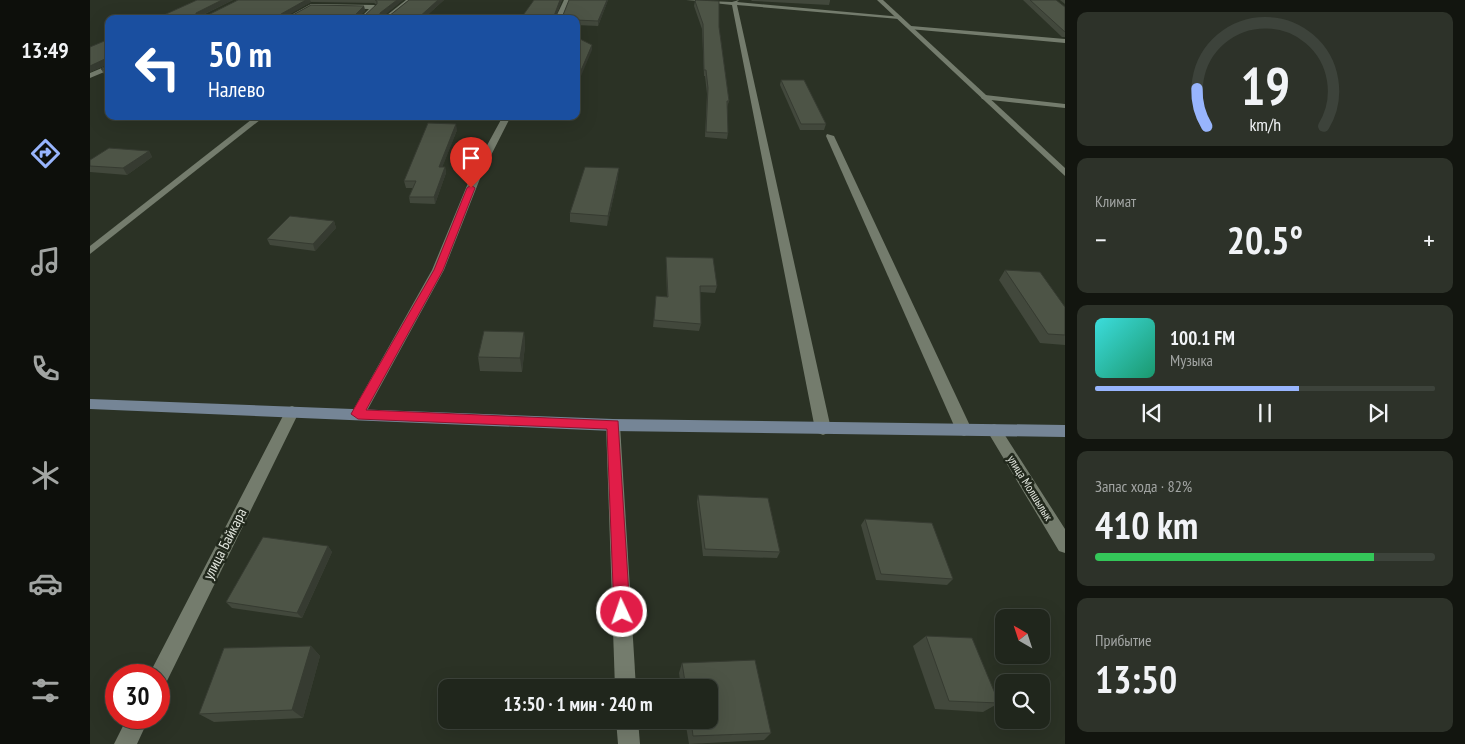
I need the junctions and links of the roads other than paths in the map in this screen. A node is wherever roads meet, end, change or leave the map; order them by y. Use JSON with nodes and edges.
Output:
{"nodes":[{"id":1,"x":409,"y":0,"type":"edge"},
{"id":2,"x":568,"y":0,"type":"edge"},
{"id":3,"x":689,"y":0,"type":"edge"},
{"id":4,"x":880,"y":0,"type":"edge"},
{"id":5,"x":735,"y":2,"type":"edge"},
{"id":6,"x":294,"y":15,"type":"edge"},
{"id":7,"x":366,"y":15,"type":"edge"},
{"id":8,"x":390,"y":15,"type":"edge"},
{"id":9,"x":560,"y":15,"type":"edge"},
{"id":10,"x":898,"y":17,"type":"junction"},
{"id":11,"x":911,"y":28,"type":"junction"},
{"id":12,"x":1065,"y":41,"type":"edge"},
{"id":13,"x":105,"y":68,"type":"edge"},
{"id":14,"x":90,"y":76,"type":"edge"},
{"id":15,"x":985,"y":97,"type":"junction"},
{"id":16,"x":1065,"y":106,"type":"edge"},
{"id":17,"x":256,"y":120,"type":"edge"},
{"id":18,"x":504,"y":120,"type":"edge"},
{"id":19,"x":830,"y":136,"type":"dead end"},
{"id":20,"x":1065,"y":173,"type":"edge"},
{"id":21,"x":90,"y":251,"type":"edge"},
{"id":22,"x":90,"y":404,"type":"edge"},
{"id":23,"x":292,"y":412,"type":"junction"},
{"id":24,"x":358,"y":414,"type":"junction"},
{"id":25,"x":613,"y":425,"type":"junction"},
{"id":26,"x":823,"y":429,"type":"junction"},
{"id":27,"x":964,"y":430,"type":"junction"},
{"id":28,"x":994,"y":430,"type":"junction"},
{"id":29,"x":1065,"y":431,"type":"edge"},
{"id":30,"x":1065,"y":546,"type":"edge"},
{"id":31,"x":165,"y":664,"type":"edge"},
{"id":32,"x":626,"y":679,"type":"edge"},
{"id":33,"x":132,"y":729,"type":"edge"},
{"id":34,"x":627,"y":729,"type":"edge"},
{"id":35,"x":125,"y":744,"type":"edge"},
{"id":36,"x":628,"y":744,"type":"edge"}],
"edges":[{"from":1,"to":8,"type":"street"},
{"from":2,"to":9,"type":"street"},
{"from":3,"to":5,"type":"street"},
{"from":4,"to":10,"type":"street"},
{"from":5,"to":10,"type":"street"},
{"from":5,"to":26,"type":"street"},
{"from":6,"to":7,"type":"street"},
{"from":10,"to":11,"type":"street"},
{"from":11,"to":12,"type":"street"},
{"from":11,"to":15,"type":"street"},
{"from":13,"to":14,"type":"street"},
{"from":15,"to":16,"type":"street"},
{"from":15,"to":20,"type":"street"},
{"from":17,"to":21,"type":"street"},
{"from":18,"to":24,"type":"street"},
{"from":19,"to":27,"type":"street"},
{"from":22,"to":23,"type":"main road"},
{"from":23,"to":24,"type":"main road"},
{"from":23,"to":31,"type":"street","name":"улица Байкара"},
{"from":24,"to":25,"type":"main road"},
{"from":25,"to":26,"type":"main road"},
{"from":25,"to":32,"type":"street"},
{"from":26,"to":27,"type":"main road"},
{"from":27,"to":28,"type":"main road"},
{"from":28,"to":29,"type":"main road"},
{"from":28,"to":30,"type":"street","name":"улица Молшылык"},
{"from":33,"to":35,"type":"street"},
{"from":34,"to":36,"type":"street"}]}
